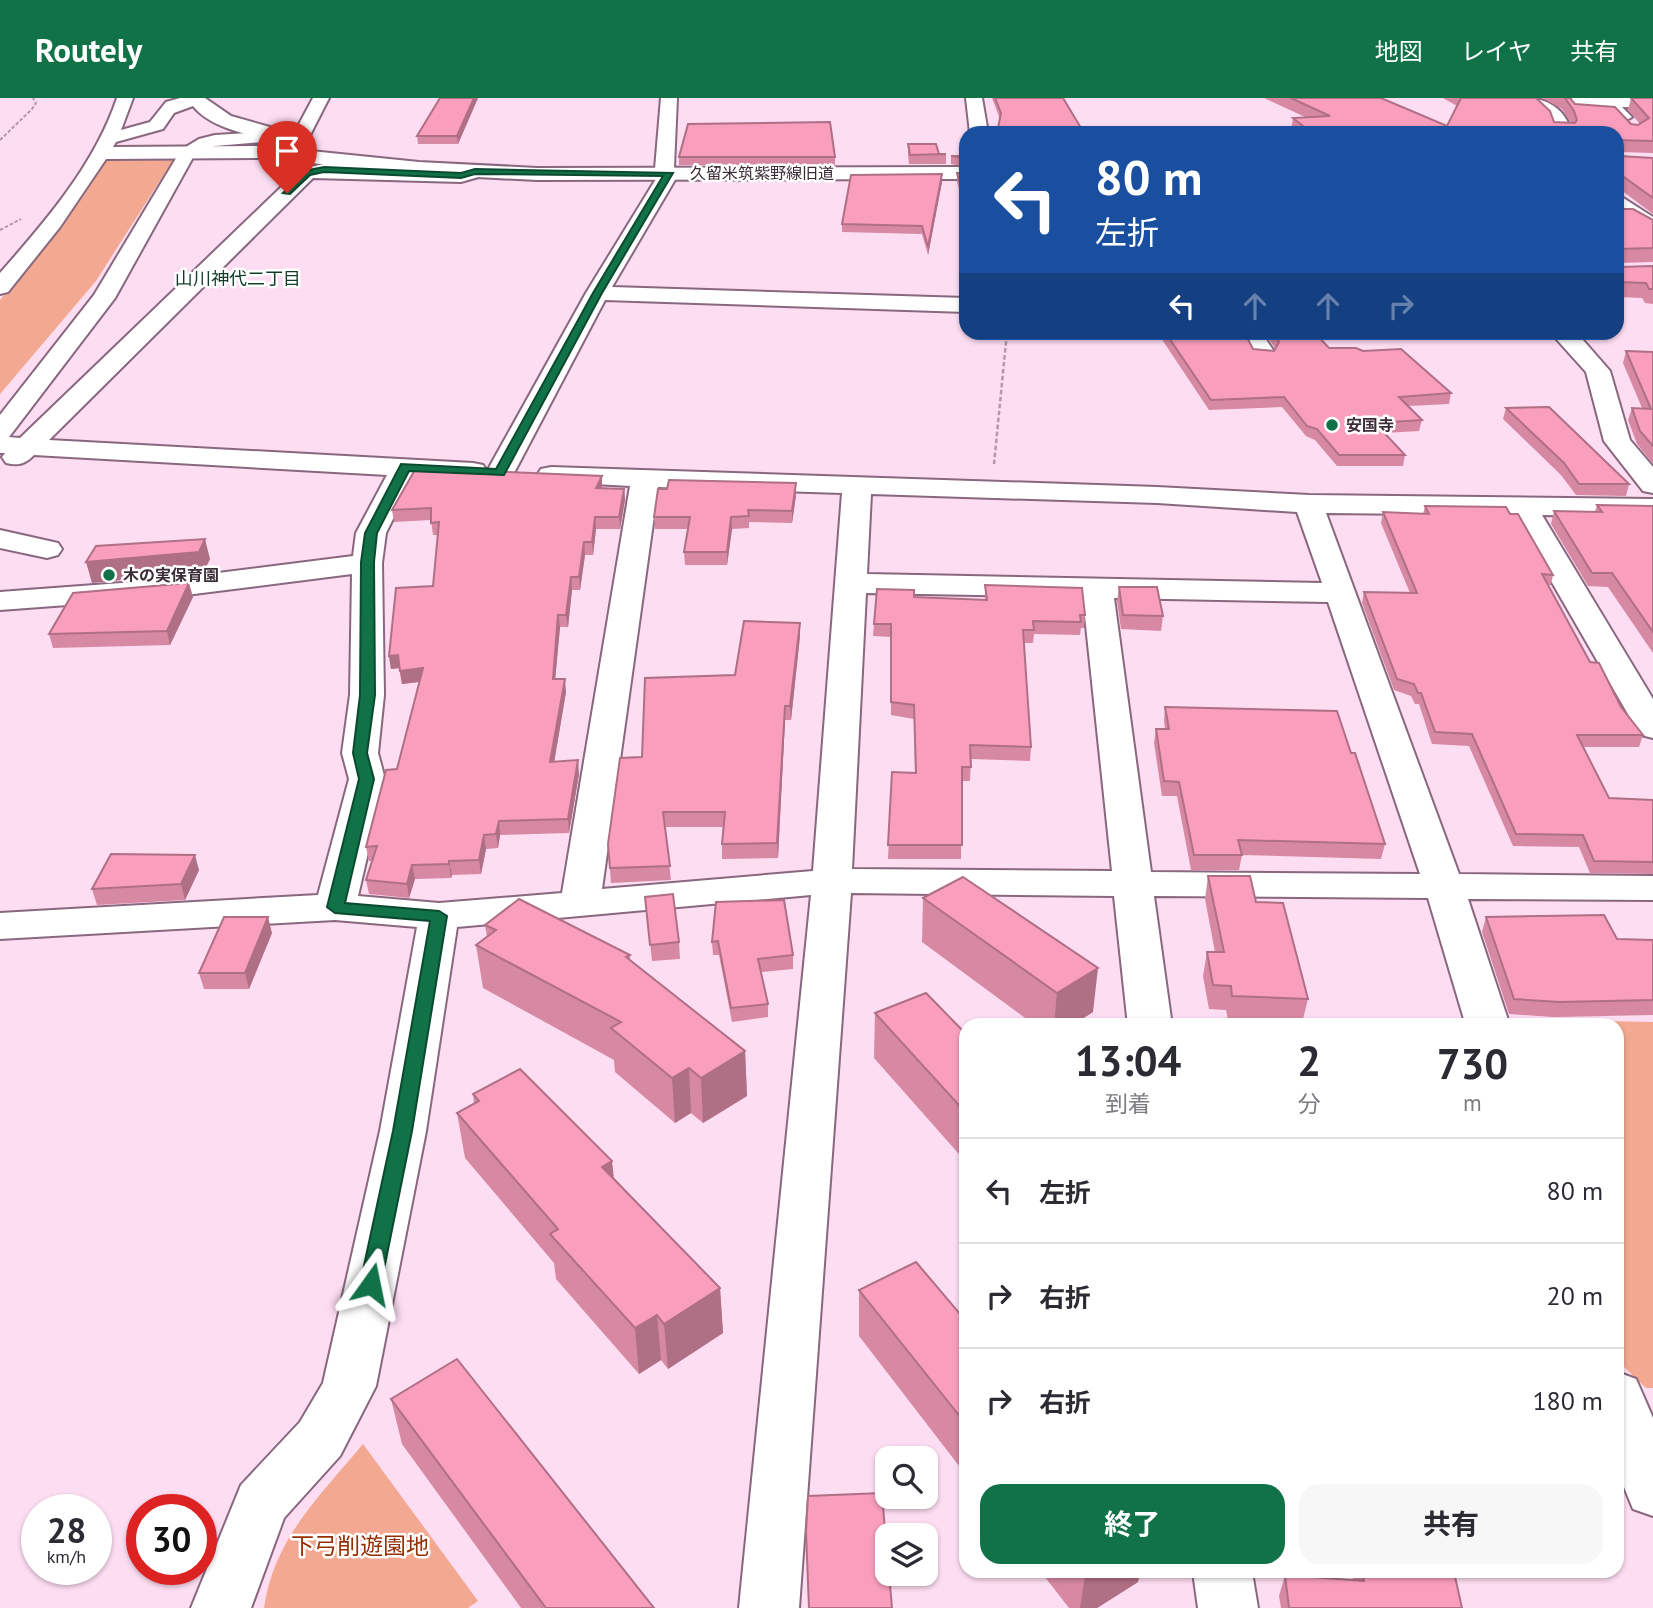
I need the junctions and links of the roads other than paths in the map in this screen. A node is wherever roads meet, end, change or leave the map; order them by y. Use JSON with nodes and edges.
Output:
{"nodes":[{"id":1,"x":125,"y":98,"type":"edge"},
{"id":2,"x":321,"y":98,"type":"edge"},
{"id":3,"x":669,"y":98,"type":"edge"},
{"id":4,"x":974,"y":98,"type":"edge"},
{"id":5,"x":1532,"y":98,"type":"edge"},
{"id":6,"x":197,"y":99,"type":"edge"},
{"id":7,"x":1577,"y":99,"type":"edge"},
{"id":8,"x":1653,"y":103,"type":"edge"},
{"id":9,"x":978,"y":126,"type":"edge"},
{"id":10,"x":1560,"y":126,"type":"edge"},
{"id":11,"x":1624,"y":130,"type":"edge"},
{"id":12,"x":290,"y":139,"type":"junction"},
{"id":13,"x":104,"y":145,"type":"junction"},
{"id":14,"x":475,"y":172,"type":"junction"},
{"id":15,"x":669,"y":173,"type":"junction"},
{"id":16,"x":959,"y":173,"type":"edge"},
{"id":17,"x":1624,"y":205,"type":"edge"},
{"id":18,"x":1653,"y":227,"type":"edge"},
{"id":19,"x":0,"y":287,"type":"edge"},
{"id":20,"x":597,"y":293,"type":"junction"},
{"id":21,"x":959,"y":305,"type":"edge"},
{"id":22,"x":1255,"y":340,"type":"edge"},
{"id":23,"x":1570,"y":340,"type":"edge"},
{"id":24,"x":1263,"y":353,"type":"edge"},
{"id":25,"x":0,"y":432,"type":"edge"},
{"id":26,"x":0,"y":445,"type":"edge"},
{"id":27,"x":29,"y":446,"type":"junction"},
{"id":28,"x":405,"y":467,"type":"junction"},
{"id":29,"x":0,"y":472,"type":"edge"},
{"id":30,"x":500,"y":473,"type":"junction"},
{"id":31,"x":645,"y":479,"type":"junction"},
{"id":32,"x":857,"y":485,"type":"junction"},
{"id":33,"x":1653,"y":485,"type":"edge"},
{"id":34,"x":1309,"y":504,"type":"junction"},
{"id":35,"x":1521,"y":506,"type":"junction"},
{"id":36,"x":1653,"y":508,"type":"edge"},
{"id":37,"x":0,"y":539,"type":"edge"},
{"id":38,"x":47,"y":549,"type":"dead end"},
{"id":39,"x":368,"y":562,"type":"junction"},
{"id":40,"x":852,"y":583,"type":"junction"},
{"id":41,"x":1097,"y":587,"type":"junction"},
{"id":42,"x":1342,"y":593,"type":"junction"},
{"id":43,"x":0,"y":601,"type":"edge"},
{"id":44,"x":1653,"y":728,"type":"edge"},
{"id":45,"x":832,"y":881,"type":"junction"},
{"id":46,"x":1131,"y":883,"type":"junction"},
{"id":47,"x":1443,"y":884,"type":"junction"},
{"id":48,"x":1653,"y":888,"type":"edge"},
{"id":49,"x":580,"y":903,"type":"junction"},
{"id":50,"x":335,"y":907,"type":"junction"},
{"id":51,"x":439,"y":916,"type":"junction"},
{"id":52,"x":0,"y":926,"type":"edge"},
{"id":53,"x":1149,"y":1018,"type":"edge"},
{"id":54,"x":1485,"y":1018,"type":"edge"},
{"id":55,"x":1630,"y":1400,"type":"edge"},
{"id":56,"x":1653,"y":1492,"type":"edge"},
{"id":57,"x":1224,"y":1578,"type":"edge"},
{"id":58,"x":222,"y":1608,"type":"edge"},
{"id":59,"x":769,"y":1608,"type":"edge"},
{"id":60,"x":1228,"y":1608,"type":"edge"}],
"edges":[{"from":1,"to":13,"type":"street"},
{"from":2,"to":12,"type":"street"},
{"from":3,"to":15,"type":"street"},
{"from":4,"to":9,"type":"street"},
{"from":5,"to":10,"type":"street"},
{"from":6,"to":12,"type":"street","name":"久留米筑紫野線旧道"},
{"from":6,"to":13,"type":"street"},
{"from":7,"to":8,"type":"street"},
{"from":7,"to":11,"type":"street"},
{"from":12,"to":14,"type":"street","name":"久留米筑紫野線旧道"},
{"from":12,"to":25,"type":"street"},
{"from":13,"to":14,"type":"street","name":"久留米筑紫野線旧道"},
{"from":13,"to":19,"type":"street"},
{"from":14,"to":15,"type":"street","name":"久留米筑紫野線旧道"},
{"from":14,"to":27,"type":"street"},
{"from":15,"to":16,"type":"street","name":"久留米筑紫野線旧道"},
{"from":15,"to":20,"type":"street"},
{"from":17,"to":18,"type":"street"},
{"from":20,"to":21,"type":"street"},
{"from":20,"to":30,"type":"street"},
{"from":22,"to":24,"type":"street"},
{"from":23,"to":33,"type":"street"},
{"from":26,"to":27,"type":"street"},
{"from":27,"to":28,"type":"street"},
{"from":27,"to":29,"type":"street"},
{"from":28,"to":30,"type":"street"},
{"from":28,"to":39,"type":"street"},
{"from":30,"to":31,"type":"street"},
{"from":31,"to":32,"type":"street"},
{"from":31,"to":49,"type":"street"},
{"from":32,"to":34,"type":"street"},
{"from":32,"to":40,"type":"street"},
{"from":34,"to":35,"type":"street"},
{"from":34,"to":42,"type":"street"},
{"from":35,"to":36,"type":"street"},
{"from":35,"to":44,"type":"street"},
{"from":37,"to":38,"type":"street"},
{"from":39,"to":43,"type":"street"},
{"from":39,"to":50,"type":"street"},
{"from":40,"to":41,"type":"street"},
{"from":40,"to":45,"type":"street"},
{"from":41,"to":42,"type":"street"},
{"from":41,"to":46,"type":"street"},
{"from":42,"to":47,"type":"street"},
{"from":45,"to":46,"type":"street"},
{"from":45,"to":49,"type":"street"},
{"from":45,"to":59,"type":"street"},
{"from":46,"to":47,"type":"street"},
{"from":46,"to":53,"type":"street"},
{"from":47,"to":48,"type":"street"},
{"from":47,"to":54,"type":"street"},
{"from":49,"to":51,"type":"street"},
{"from":50,"to":51,"type":"street"},
{"from":50,"to":52,"type":"street"},
{"from":51,"to":58,"type":"street"},
{"from":55,"to":56,"type":"street"},
{"from":57,"to":60,"type":"street"}]}
